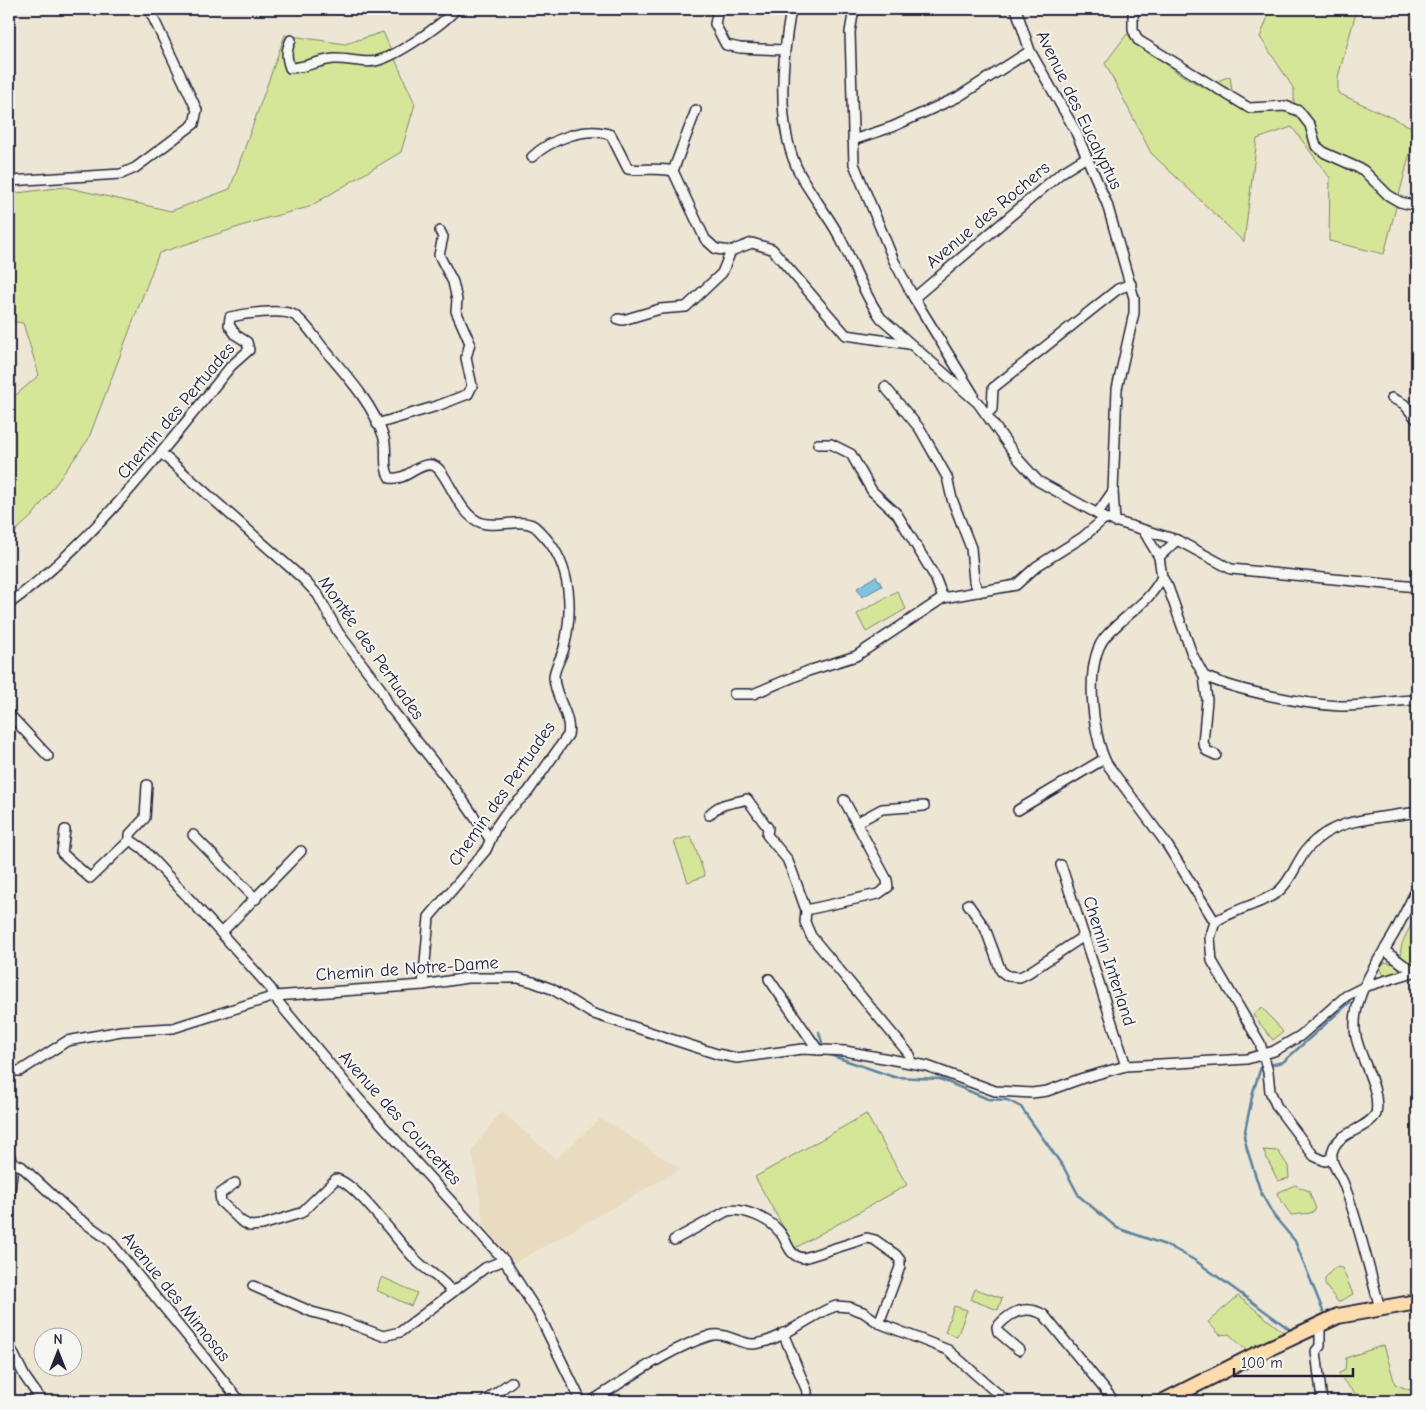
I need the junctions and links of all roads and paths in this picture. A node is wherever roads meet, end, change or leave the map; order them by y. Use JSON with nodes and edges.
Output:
{"nodes":[{"id":1,"x":149,"y":9,"type":"edge"},
{"id":2,"x":456,"y":9,"type":"edge"},
{"id":3,"x":718,"y":9,"type":"edge"},
{"id":4,"x":791,"y":9,"type":"edge"},
{"id":5,"x":854,"y":9,"type":"edge"},
{"id":6,"x":1016,"y":9,"type":"edge"},
{"id":7,"x":1133,"y":9,"type":"edge"},
{"id":8,"x":291,"y":40,"type":"dead end"},
{"id":9,"x":783,"y":50,"type":"junction"},
{"id":10,"x":1030,"y":51,"type":"junction"},
{"id":11,"x":696,"y":110,"type":"dead end"},
{"id":12,"x":854,"y":140,"type":"junction"},
{"id":13,"x":532,"y":157,"type":"dead end"},
{"id":14,"x":1085,"y":158,"type":"junction"},
{"id":15,"x":673,"y":171,"type":"junction"},
{"id":16,"x":9,"y":182,"type":"edge"},
{"id":17,"x":1417,"y":206,"type":"edge"},
{"id":18,"x":440,"y":231,"type":"dead end"},
{"id":19,"x":731,"y":251,"type":"junction"},
{"id":20,"x":1131,"y":284,"type":"junction"},
{"id":21,"x":914,"y":298,"type":"junction"},
{"id":22,"x":618,"y":319,"type":"dead end"},
{"id":23,"x":909,"y":344,"type":"junction"},
{"id":24,"x":885,"y":387,"type":"dead end"},
{"id":25,"x":1392,"y":398,"type":"dead end"},
{"id":26,"x":978,"y":403,"type":"junction"},
{"id":27,"x":986,"y":414,"type":"junction"},
{"id":28,"x":1417,"y":420,"type":"edge"},
{"id":29,"x":377,"y":424,"type":"junction"},
{"id":30,"x":818,"y":444,"type":"dead end"},
{"id":31,"x":161,"y":453,"type":"junction"},
{"id":32,"x":1113,"y":491,"type":"junction"},
{"id":33,"x":1101,"y":516,"type":"junction"},
{"id":34,"x":1115,"y":522,"type":"junction"},
{"id":35,"x":1143,"y":530,"type":"junction"},
{"id":36,"x":1177,"y":540,"type":"junction"},
{"id":37,"x":1159,"y":557,"type":"junction"},
{"id":38,"x":1162,"y":577,"type":"junction"},
{"id":39,"x":1417,"y":587,"type":"edge"},
{"id":40,"x":979,"y":592,"type":"junction"},
{"id":41,"x":943,"y":598,"type":"junction"},
{"id":42,"x":9,"y":604,"type":"edge"},
{"id":43,"x":1204,"y":676,"type":"junction"},
{"id":44,"x":1220,"y":683,"type":"junction"},
{"id":45,"x":734,"y":694,"type":"dead end"},
{"id":46,"x":1208,"y":694,"type":"junction"},
{"id":47,"x":1417,"y":700,"type":"edge"},
{"id":48,"x":9,"y":714,"type":"edge"},
{"id":49,"x":48,"y":756,"type":"dead end"},
{"id":50,"x":1216,"y":756,"type":"dead end"},
{"id":51,"x":1104,"y":759,"type":"junction"},
{"id":52,"x":147,"y":785,"type":"dead end"},
{"id":53,"x":844,"y":800,"type":"dead end"},
{"id":54,"x":924,"y":806,"type":"dead end"},
{"id":55,"x":1018,"y":810,"type":"dead end"},
{"id":56,"x":1417,"y":812,"type":"edge"},
{"id":57,"x":709,"y":815,"type":"dead end"},
{"id":58,"x":856,"y":823,"type":"junction"},
{"id":59,"x":65,"y":830,"type":"dead end"},
{"id":60,"x":193,"y":836,"type":"dead end"},
{"id":61,"x":490,"y":839,"type":"junction"},
{"id":62,"x":130,"y":840,"type":"junction"},
{"id":63,"x":301,"y":852,"type":"dead end"},
{"id":64,"x":1061,"y":866,"type":"dead end"},
{"id":65,"x":1417,"y":889,"type":"edge"},
{"id":66,"x":256,"y":899,"type":"junction"},
{"id":67,"x":968,"y":904,"type":"dead end"},
{"id":68,"x":806,"y":910,"type":"junction"},
{"id":69,"x":1215,"y":922,"type":"junction"},
{"id":70,"x":221,"y":933,"type":"junction"},
{"id":71,"x":1084,"y":936,"type":"junction"},
{"id":72,"x":1384,"y":950,"type":"junction"},
{"id":73,"x":1417,"y":971,"type":"edge"},
{"id":74,"x":769,"y":979,"type":"dead end"},
{"id":75,"x":423,"y":985,"type":"junction"},
{"id":76,"x":1364,"y":987,"type":"junction"},
{"id":77,"x":275,"y":996,"type":"junction"},
{"id":78,"x":818,"y":1050,"type":"junction"},
{"id":79,"x":910,"y":1062,"type":"junction"},
{"id":80,"x":1266,"y":1063,"type":"junction"},
{"id":81,"x":1126,"y":1066,"type":"junction"},
{"id":82,"x":9,"y":1071,"type":"edge"},
{"id":83,"x":1332,"y":1158,"type":"junction"},
{"id":84,"x":11,"y":1159,"type":"edge"},
{"id":85,"x":235,"y":1182,"type":"dead end"},
{"id":86,"x":9,"y":1201,"type":"edge"},
{"id":87,"x":674,"y":1240,"type":"dead end"},
{"id":88,"x":504,"y":1260,"type":"junction"},
{"id":89,"x":253,"y":1286,"type":"dead end"},
{"id":90,"x":452,"y":1292,"type":"junction"},
{"id":91,"x":1417,"y":1302,"type":"edge"},
{"id":92,"x":1380,"y":1308,"type":"junction"},
{"id":93,"x":879,"y":1323,"type":"junction"},
{"id":94,"x":1320,"y":1324,"type":"junction"},
{"id":95,"x":784,"y":1333,"type":"junction"},
{"id":96,"x":9,"y":1346,"type":"edge"},
{"id":97,"x":1019,"y":1350,"type":"dead end"},
{"id":98,"x":511,"y":1382,"type":"dead end"},
{"id":99,"x":42,"y":1401,"type":"edge"},
{"id":100,"x":240,"y":1401,"type":"edge"},
{"id":101,"x":488,"y":1401,"type":"edge"},
{"id":102,"x":581,"y":1401,"type":"edge"},
{"id":103,"x":592,"y":1401,"type":"edge"},
{"id":104,"x":806,"y":1401,"type":"edge"},
{"id":105,"x":1006,"y":1401,"type":"edge"},
{"id":106,"x":1114,"y":1401,"type":"edge"},
{"id":107,"x":1164,"y":1401,"type":"edge"},
{"id":108,"x":1322,"y":1401,"type":"edge"}],
"edges":[{"from":1,"to":16,"type":"street"},
{"from":2,"to":8,"type":"street"},
{"from":3,"to":9,"type":"street"},
{"from":4,"to":9,"type":"street"},
{"from":5,"to":12,"type":"street"},
{"from":6,"to":10,"type":"street","name":"Avenue des Eucalyptus"},
{"from":7,"to":17,"type":"street"},
{"from":9,"to":23,"type":"street"},
{"from":10,"to":12,"type":"street"},
{"from":10,"to":14,"type":"street","name":"Avenue des Eucalyptus"},
{"from":11,"to":15,"type":"street"},
{"from":12,"to":21,"type":"street"},
{"from":13,"to":15,"type":"street"},
{"from":14,"to":20,"type":"street","name":"Avenue des Eucalyptus"},
{"from":14,"to":21,"type":"street","name":"Avenue des Rochers"},
{"from":15,"to":19,"type":"street"},
{"from":18,"to":29,"type":"street"},
{"from":19,"to":22,"type":"street"},
{"from":19,"to":23,"type":"street"},
{"from":20,"to":27,"type":"street"},
{"from":20,"to":32,"type":"street","name":"Avenue des Eucalyptus"},
{"from":21,"to":26,"type":"street"},
{"from":23,"to":26,"type":"street"},
{"from":24,"to":40,"type":"street"},
{"from":25,"to":28,"type":"street"},
{"from":26,"to":27,"type":"street"},
{"from":27,"to":33,"type":"street"},
{"from":29,"to":31,"type":"street","name":"Chemin des Pertuades"},
{"from":29,"to":61,"type":"street","name":"Chemin des Pertuades"},
{"from":30,"to":41,"type":"street"},
{"from":31,"to":42,"type":"street","name":"Chemin des Pertuades"},
{"from":31,"to":61,"type":"street","name":"Montée des Pertuades"},
{"from":32,"to":33,"type":"street"},
{"from":32,"to":34,"type":"street","name":"Avenue des Eucalyptus"},
{"from":33,"to":34,"type":"street"},
{"from":33,"to":40,"type":"street"},
{"from":34,"to":35,"type":"street"},
{"from":35,"to":36,"type":"street"},
{"from":35,"to":37,"type":"street"},
{"from":36,"to":37,"type":"street"},
{"from":36,"to":39,"type":"street"},
{"from":37,"to":38,"type":"street"},
{"from":38,"to":43,"type":"street"},
{"from":38,"to":51,"type":"street"},
{"from":40,"to":41,"type":"street"},
{"from":41,"to":45,"type":"street"},
{"from":43,"to":44,"type":"street"},
{"from":43,"to":46,"type":"street"},
{"from":44,"to":46,"type":"street"},
{"from":44,"to":47,"type":"street"},
{"from":46,"to":50,"type":"street"},
{"from":48,"to":49,"type":"street"},
{"from":51,"to":55,"type":"street"},
{"from":51,"to":69,"type":"street"},
{"from":52,"to":62,"type":"street"},
{"from":53,"to":58,"type":"street"},
{"from":54,"to":58,"type":"street"},
{"from":56,"to":69,"type":"street"},
{"from":57,"to":68,"type":"street"},
{"from":58,"to":68,"type":"street"},
{"from":59,"to":62,"type":"street"},
{"from":60,"to":66,"type":"street"},
{"from":61,"to":75,"type":"street","name":"Chemin des Pertuades"},
{"from":62,"to":70,"type":"street","name":"Avenue des Courcettes"},
{"from":63,"to":66,"type":"street"},
{"from":64,"to":71,"type":"street","name":"Chemin Interland"},
{"from":65,"to":72,"type":"street"},
{"from":66,"to":70,"type":"street"},
{"from":67,"to":71,"type":"street"},
{"from":68,"to":79,"type":"street"},
{"from":69,"to":80,"type":"street"},
{"from":70,"to":77,"type":"street","name":"Avenue des Courcettes"},
{"from":71,"to":81,"type":"street","name":"Chemin Interland"},
{"from":72,"to":73,"type":"street"},
{"from":72,"to":76,"type":"street"},
{"from":73,"to":76,"type":"street","name":"Chemin de Notre-Dame"},
{"from":74,"to":78,"type":"street"},
{"from":75,"to":77,"type":"street","name":"Chemin de Notre-Dame"},
{"from":75,"to":78,"type":"street","name":"Chemin de Notre-Dame"},
{"from":76,"to":80,"type":"street","name":"Chemin de Notre-Dame"},
{"from":76,"to":83,"type":"street"},
{"from":77,"to":82,"type":"street","name":"Chemin de Notre-Dame"},
{"from":77,"to":88,"type":"street","name":"Avenue des Courcettes"},
{"from":78,"to":79,"type":"street","name":"Chemin de Notre-Dame"},
{"from":79,"to":81,"type":"street","name":"Chemin de Notre-Dame"},
{"from":80,"to":81,"type":"street","name":"Chemin de Notre-Dame"},
{"from":80,"to":83,"type":"street"},
{"from":83,"to":92,"type":"street"},
{"from":84,"to":86,"type":"street"},
{"from":84,"to":100,"type":"street","name":"Avenue des Mimosas"},
{"from":85,"to":90,"type":"street"},
{"from":87,"to":93,"type":"street"},
{"from":88,"to":90,"type":"street"},
{"from":88,"to":102,"type":"street","name":"Avenue des Courcettes"},
{"from":89,"to":90,"type":"street"},
{"from":91,"to":92,"type":"main road"},
{"from":92,"to":94,"type":"main road"},
{"from":93,"to":95,"type":"street"},
{"from":93,"to":105,"type":"street"},
{"from":94,"to":107,"type":"main road"},
{"from":94,"to":108,"type":"street"},
{"from":95,"to":103,"type":"street"},
{"from":95,"to":104,"type":"street"},
{"from":96,"to":99,"type":"street"},
{"from":97,"to":106,"type":"street"},
{"from":98,"to":101,"type":"street"}]}
